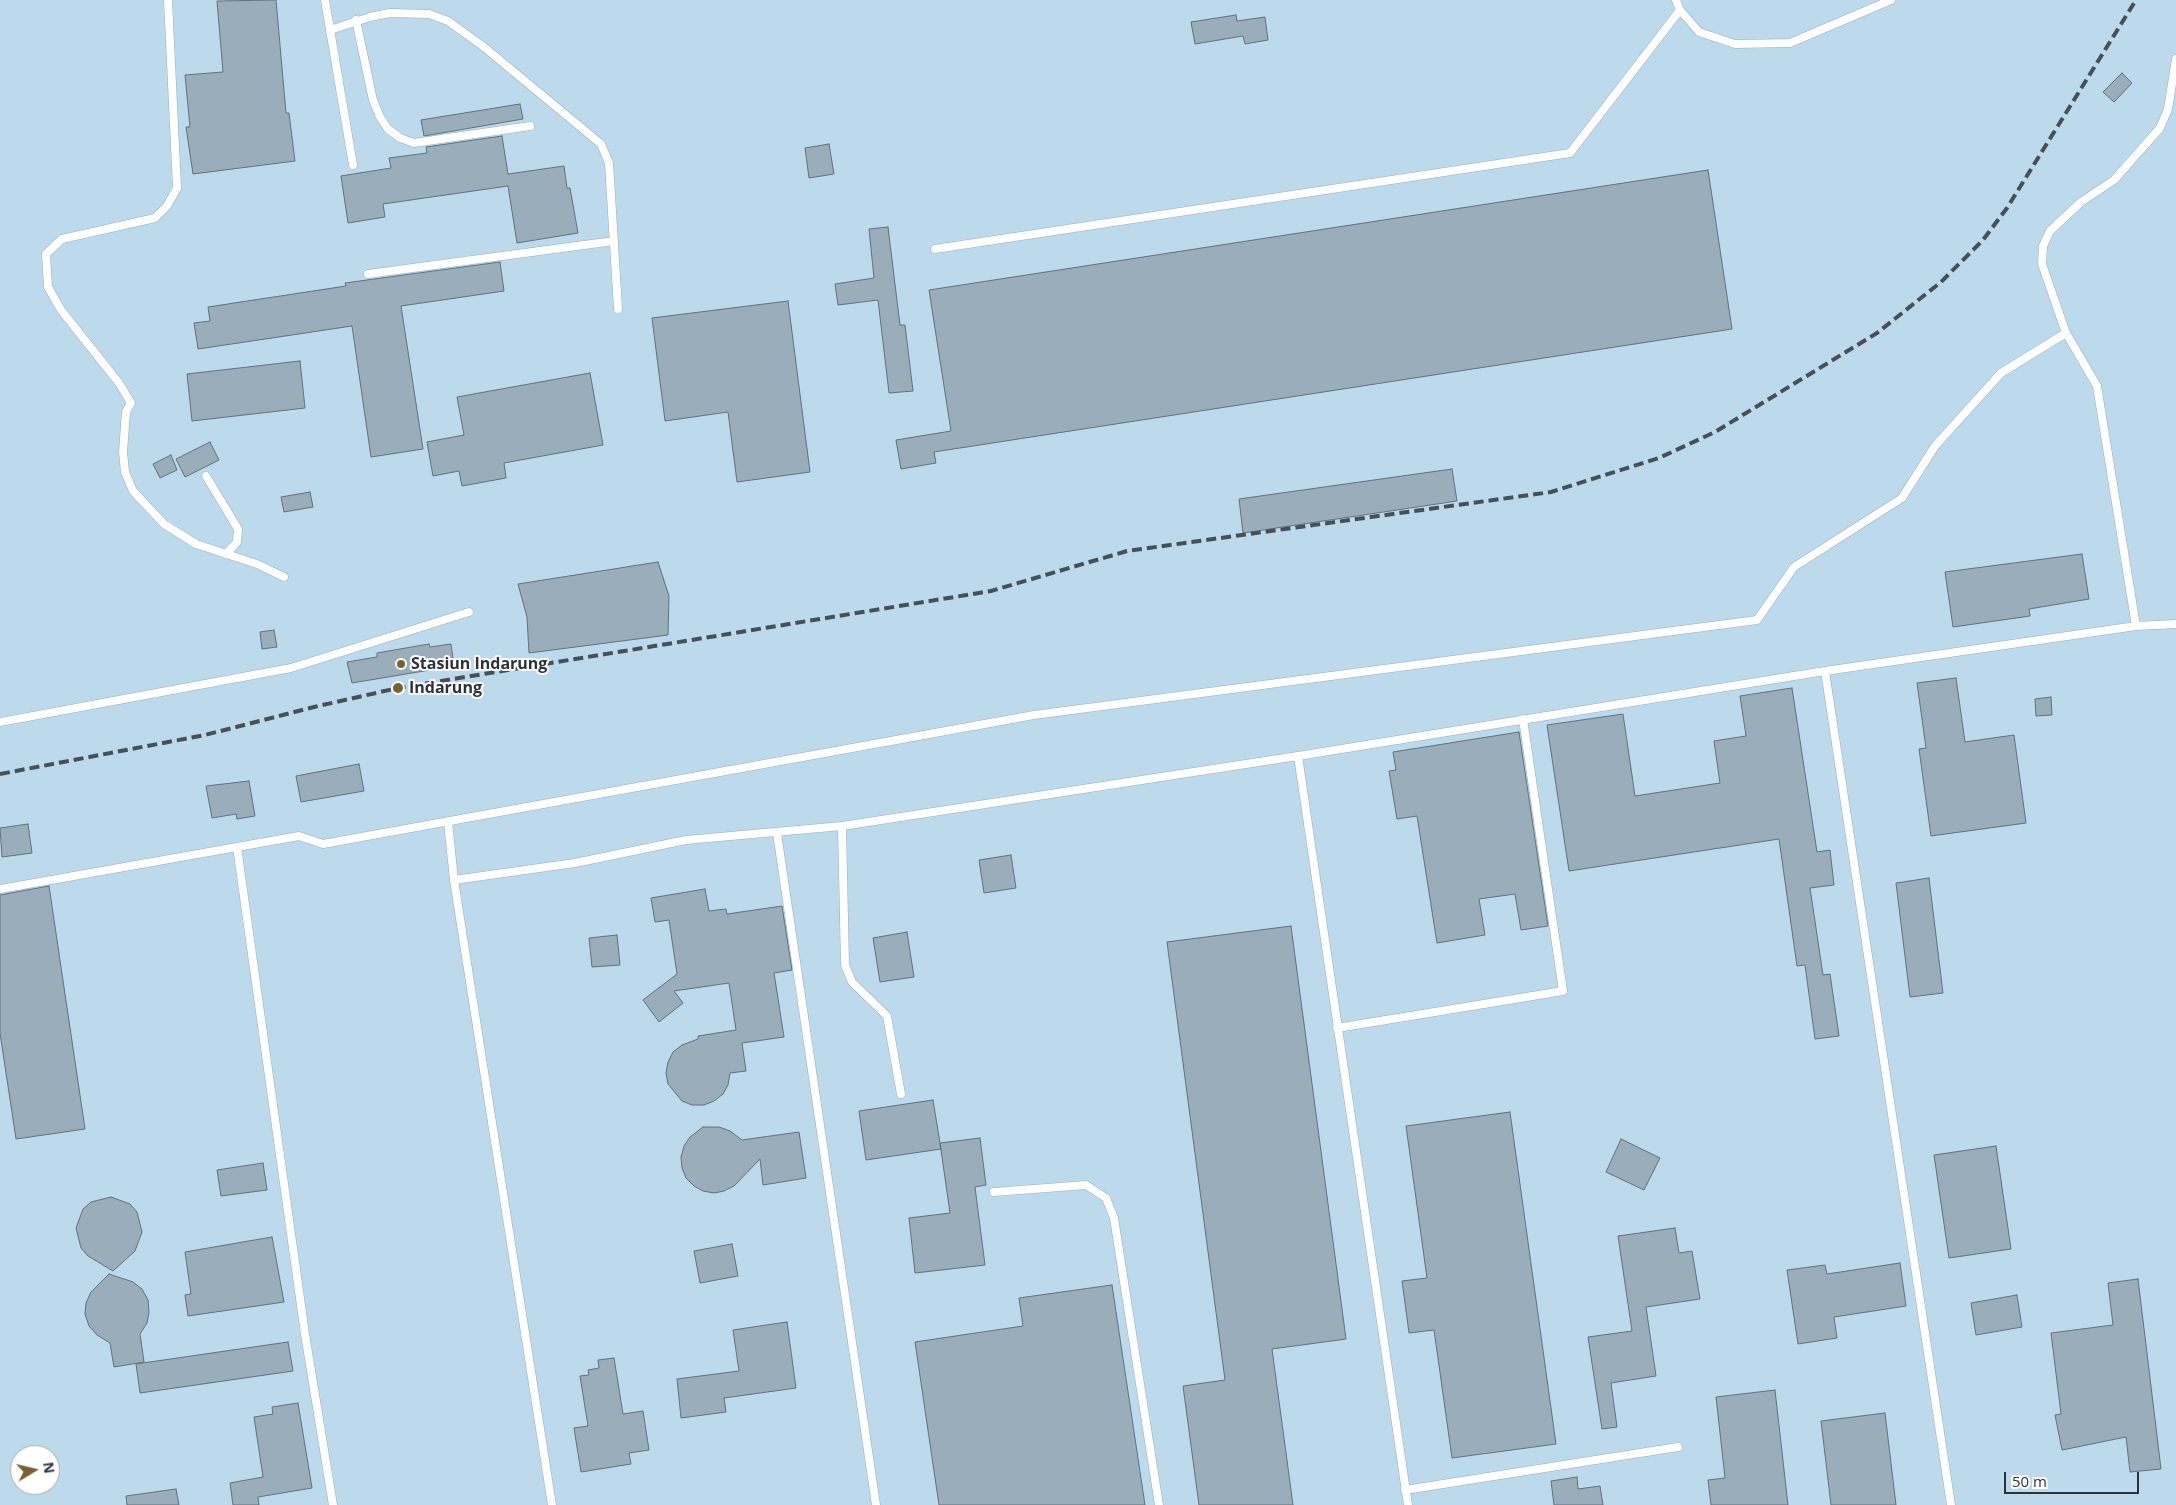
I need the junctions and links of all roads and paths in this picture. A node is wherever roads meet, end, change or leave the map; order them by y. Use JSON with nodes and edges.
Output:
{"nodes":[{"id":1,"x":168,"y":0,"type":"edge"},
{"id":2,"x":325,"y":0,"type":"edge"},
{"id":3,"x":1676,"y":0,"type":"edge"},
{"id":4,"x":1891,"y":0,"type":"edge"},
{"id":5,"x":1680,"y":10,"type":"junction"},
{"id":6,"x":356,"y":20,"type":"junction"},
{"id":7,"x":330,"y":30,"type":"junction"},
{"id":8,"x":2176,"y":59,"type":"edge"},
{"id":9,"x":530,"y":126,"type":"dead end"},
{"id":10,"x":353,"y":165,"type":"dead end"},
{"id":11,"x":614,"y":241,"type":"junction"},
{"id":12,"x":935,"y":249,"type":"dead end"},
{"id":13,"x":368,"y":274,"type":"dead end"},
{"id":14,"x":618,"y":309,"type":"dead end"},
{"id":15,"x":2066,"y":333,"type":"junction"},
{"id":16,"x":206,"y":476,"type":"dead end"},
{"id":17,"x":226,"y":554,"type":"junction"},
{"id":18,"x":284,"y":576,"type":"dead end"},
{"id":19,"x":468,"y":612,"type":"dead end"},
{"id":20,"x":2176,"y":624,"type":"edge"},
{"id":21,"x":2136,"y":626,"type":"junction"},
{"id":22,"x":1825,"y":671,"type":"junction"},
{"id":23,"x":1523,"y":719,"type":"junction"},
{"id":24,"x":0,"y":722,"type":"edge"},
{"id":25,"x":1298,"y":756,"type":"junction"},
{"id":26,"x":448,"y":822,"type":"junction"},
{"id":27,"x":842,"y":826,"type":"junction"},
{"id":28,"x":777,"y":832,"type":"junction"},
{"id":29,"x":236,"y":847,"type":"junction"},
{"id":30,"x":454,"y":880,"type":"junction"},
{"id":31,"x":0,"y":889,"type":"edge"},
{"id":32,"x":1338,"y":1028,"type":"junction"},
{"id":33,"x":901,"y":1094,"type":"dead end"},
{"id":34,"x":994,"y":1192,"type":"dead end"},
{"id":35,"x":1678,"y":1447,"type":"dead end"},
{"id":36,"x":1405,"y":1490,"type":"junction"},
{"id":37,"x":333,"y":1505,"type":"edge"},
{"id":38,"x":552,"y":1505,"type":"edge"},
{"id":39,"x":876,"y":1505,"type":"edge"},
{"id":40,"x":1159,"y":1505,"type":"edge"},
{"id":41,"x":1408,"y":1505,"type":"edge"},
{"id":42,"x":1951,"y":1505,"type":"edge"}],
"edges":[{"from":1,"to":17,"type":"lane"},
{"from":2,"to":7,"type":"lane"},
{"from":3,"to":5,"type":"lane"},
{"from":4,"to":5,"type":"lane"},
{"from":5,"to":12,"type":"lane"},
{"from":6,"to":7,"type":"lane"},
{"from":6,"to":9,"type":"lane"},
{"from":6,"to":11,"type":"lane"},
{"from":7,"to":10,"type":"lane"},
{"from":8,"to":15,"type":"lane"},
{"from":11,"to":13,"type":"lane"},
{"from":11,"to":14,"type":"lane"},
{"from":15,"to":21,"type":"lane"},
{"from":15,"to":26,"type":"lane"},
{"from":16,"to":17,"type":"lane"},
{"from":17,"to":18,"type":"lane"},
{"from":19,"to":24,"type":"lane"},
{"from":20,"to":21,"type":"lane"},
{"from":21,"to":22,"type":"lane"},
{"from":22,"to":23,"type":"lane"},
{"from":22,"to":42,"type":"lane"},
{"from":23,"to":25,"type":"lane"},
{"from":23,"to":32,"type":"lane"},
{"from":25,"to":27,"type":"lane"},
{"from":25,"to":32,"type":"lane"},
{"from":26,"to":29,"type":"lane"},
{"from":26,"to":30,"type":"lane"},
{"from":27,"to":28,"type":"lane"},
{"from":27,"to":33,"type":"lane"},
{"from":28,"to":30,"type":"lane"},
{"from":28,"to":39,"type":"lane"},
{"from":29,"to":31,"type":"lane"},
{"from":29,"to":37,"type":"lane"},
{"from":30,"to":38,"type":"lane"},
{"from":32,"to":36,"type":"lane"},
{"from":34,"to":40,"type":"lane"},
{"from":35,"to":36,"type":"lane"},
{"from":36,"to":41,"type":"lane"}]}
